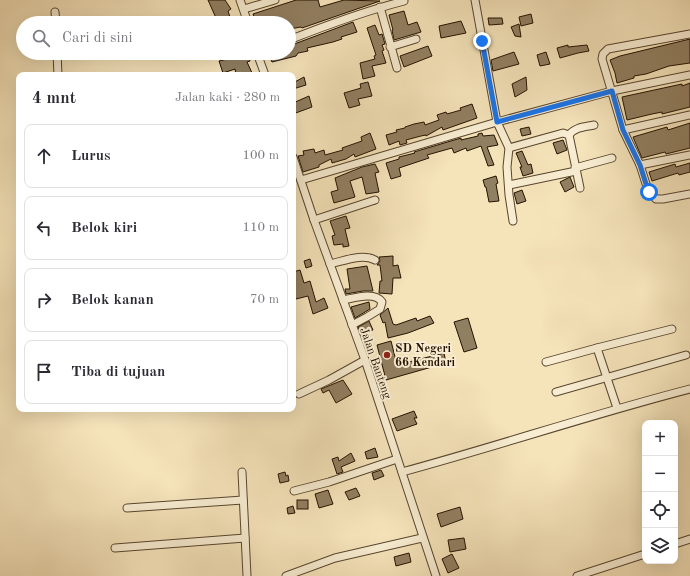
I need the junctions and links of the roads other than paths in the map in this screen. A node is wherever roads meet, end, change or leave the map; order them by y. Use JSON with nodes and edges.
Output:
{"nodes":[{"id":1,"x":240,"y":0,"type":"edge"},
{"id":2,"x":275,"y":0,"type":"edge"},
{"id":3,"x":405,"y":0,"type":"edge"},
{"id":4,"x":476,"y":0,"type":"edge"},
{"id":5,"x":380,"y":7,"type":"junction"},
{"id":6,"x":244,"y":9,"type":"junction"},
{"id":7,"x":55,"y":12,"type":"dead end"},
{"id":8,"x":55,"y":16,"type":"edge"},
{"id":9,"x":246,"y":16,"type":"edge"},
{"id":10,"x":690,"y":34,"type":"edge"},
{"id":11,"x":296,"y":37,"type":"edge"},
{"id":12,"x":416,"y":39,"type":"dead end"},
{"id":13,"x":390,"y":47,"type":"junction"},
{"id":14,"x":57,"y":60,"type":"edge"},
{"id":15,"x":260,"y":60,"type":"edge"},
{"id":16,"x":397,"y":68,"type":"dead end"},
{"id":17,"x":58,"y":72,"type":"edge"},
{"id":18,"x":264,"y":72,"type":"edge"},
{"id":19,"x":690,"y":76,"type":"edge"},
{"id":20,"x":612,"y":91,"type":"junction"},
{"id":21,"x":690,"y":116,"type":"edge"},
{"id":22,"x":497,"y":122,"type":"junction"},
{"id":23,"x":594,"y":125,"type":"dead end"},
{"id":24,"x":623,"y":130,"type":"junction"},
{"id":25,"x":569,"y":135,"type":"junction"},
{"id":26,"x":509,"y":148,"type":"junction"},
{"id":27,"x":690,"y":155,"type":"edge"},
{"id":28,"x":612,"y":158,"type":"dead end"},
{"id":29,"x":640,"y":165,"type":"junction"},
{"id":30,"x":296,"y":166,"type":"edge"},
{"id":31,"x":576,"y":169,"type":"junction"},
{"id":32,"x":301,"y":180,"type":"junction"},
{"id":33,"x":509,"y":185,"type":"junction"},
{"id":34,"x":580,"y":188,"type":"dead end"},
{"id":35,"x":690,"y":194,"type":"edge"},
{"id":36,"x":375,"y":200,"type":"dead end"},
{"id":37,"x":314,"y":220,"type":"junction"},
{"id":38,"x":514,"y":221,"type":"dead end"},
{"id":39,"x":375,"y":260,"type":"dead end"},
{"id":40,"x":330,"y":264,"type":"junction"},
{"id":41,"x":343,"y":300,"type":"junction"},
{"id":42,"x":352,"y":325,"type":"junction"},
{"id":43,"x":672,"y":329,"type":"dead end"},
{"id":44,"x":597,"y":348,"type":"junction"},
{"id":45,"x":686,"y":355,"type":"dead end"},
{"id":46,"x":365,"y":360,"type":"junction"},
{"id":47,"x":546,"y":362,"type":"dead end"},
{"id":48,"x":607,"y":378,"type":"junction"},
{"id":49,"x":690,"y":388,"type":"edge"},
{"id":50,"x":556,"y":392,"type":"dead end"},
{"id":51,"x":299,"y":394,"type":"dead end"},
{"id":52,"x":617,"y":408,"type":"junction"},
{"id":53,"x":397,"y":459,"type":"junction"},
{"id":54,"x":242,"y":472,"type":"dead end"},
{"id":55,"x":402,"y":472,"type":"junction"},
{"id":56,"x":294,"y":491,"type":"dead end"},
{"id":57,"x":243,"y":500,"type":"junction"},
{"id":58,"x":127,"y":508,"type":"dead end"},
{"id":59,"x":245,"y":538,"type":"junction"},
{"id":60,"x":422,"y":538,"type":"junction"},
{"id":61,"x":690,"y":539,"type":"edge"},
{"id":62,"x":678,"y":543,"type":"edge"},
{"id":63,"x":115,"y":548,"type":"dead end"},
{"id":64,"x":642,"y":555,"type":"edge"},
{"id":65,"x":289,"y":575,"type":"edge"},
{"id":66,"x":247,"y":576,"type":"edge"},
{"id":67,"x":436,"y":576,"type":"edge"},
{"id":68,"x":577,"y":576,"type":"edge"}],
"edges":[{"from":1,"to":6,"type":"street"},
{"from":2,"to":6,"type":"street"},
{"from":3,"to":5,"type":"street"},
{"from":4,"to":22,"type":"street"},
{"from":5,"to":11,"type":"street"},
{"from":5,"to":13,"type":"street"},
{"from":6,"to":9,"type":"street"},
{"from":7,"to":8,"type":"street"},
{"from":10,"to":20,"type":"street"},
{"from":12,"to":13,"type":"street"},
{"from":13,"to":16,"type":"street"},
{"from":14,"to":17,"type":"street"},
{"from":15,"to":18,"type":"street"},
{"from":19,"to":20,"type":"street"},
{"from":20,"to":22,"type":"street"},
{"from":20,"to":24,"type":"street"},
{"from":21,"to":24,"type":"street"},
{"from":22,"to":26,"type":"street"},
{"from":22,"to":32,"type":"street"},
{"from":23,"to":25,"type":"street"},
{"from":24,"to":29,"type":"street"},
{"from":25,"to":26,"type":"street"},
{"from":25,"to":31,"type":"street"},
{"from":26,"to":33,"type":"street"},
{"from":27,"to":29,"type":"street"},
{"from":28,"to":31,"type":"street"},
{"from":29,"to":35,"type":"street"},
{"from":30,"to":32,"type":"street","name":"Jalan Banteng"},
{"from":31,"to":33,"type":"street"},
{"from":31,"to":34,"type":"street"},
{"from":32,"to":37,"type":"street","name":"Jalan Banteng"},
{"from":33,"to":38,"type":"street"},
{"from":36,"to":37,"type":"street"},
{"from":37,"to":40,"type":"street","name":"Jalan Banteng"},
{"from":39,"to":40,"type":"street"},
{"from":40,"to":41,"type":"street","name":"Jalan Banteng"},
{"from":41,"to":42,"type":"street","name":"Jalan Banteng"},
{"from":41,"to":42,"type":"street"},
{"from":42,"to":46,"type":"street","name":"Jalan Banteng"},
{"from":43,"to":44,"type":"street"},
{"from":44,"to":47,"type":"street"},
{"from":44,"to":48,"type":"street"},
{"from":45,"to":48,"type":"street"},
{"from":46,"to":51,"type":"street"},
{"from":46,"to":53,"type":"street","name":"Jalan Banteng"},
{"from":48,"to":50,"type":"street"},
{"from":48,"to":52,"type":"street"},
{"from":49,"to":52,"type":"street"},
{"from":52,"to":55,"type":"street"},
{"from":53,"to":55,"type":"street","name":"Jalan Banteng"},
{"from":53,"to":56,"type":"street"},
{"from":54,"to":57,"type":"street"},
{"from":55,"to":60,"type":"street","name":"Jalan Banteng"},
{"from":57,"to":58,"type":"street"},
{"from":57,"to":59,"type":"street"},
{"from":59,"to":63,"type":"street"},
{"from":59,"to":66,"type":"street"},
{"from":60,"to":65,"type":"street"},
{"from":60,"to":67,"type":"street","name":"Jalan Banteng"},
{"from":61,"to":62,"type":"street"},
{"from":64,"to":68,"type":"street"}]}
